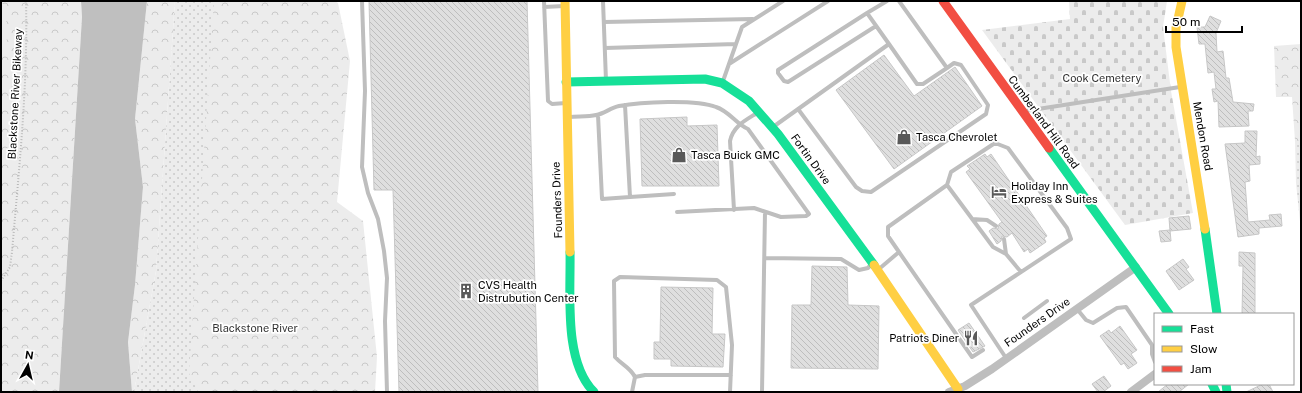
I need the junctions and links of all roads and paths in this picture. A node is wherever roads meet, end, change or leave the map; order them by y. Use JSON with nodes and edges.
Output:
{"nodes":[{"id":1,"x":26,"y":1,"type":"edge"},
{"id":2,"x":362,"y":1,"type":"edge"},
{"id":3,"x":544,"y":1,"type":"edge"},
{"id":4,"x":603,"y":1,"type":"edge"},
{"id":5,"x":784,"y":1,"type":"edge"},
{"id":6,"x":828,"y":1,"type":"edge"},
{"id":7,"x":887,"y":1,"type":"edge"},
{"id":8,"x":899,"y":1,"type":"edge"},
{"id":9,"x":943,"y":1,"type":"edge"},
{"id":10,"x":1182,"y":1,"type":"edge"},
{"id":11,"x":565,"y":3,"type":"edge"},
{"id":12,"x":544,"y":7,"type":"junction"},
{"id":13,"x":867,"y":13,"type":"junction"},
{"id":14,"x":753,"y":19,"type":"junction"},
{"id":15,"x":604,"y":22,"type":"junction"},
{"id":16,"x":876,"y":26,"type":"junction"},
{"id":17,"x":736,"y":44,"type":"junction"},
{"id":18,"x":889,"y":44,"type":"junction"},
{"id":19,"x":605,"y":48,"type":"junction"},
{"id":20,"x":729,"y":64,"type":"junction"},
{"id":21,"x":947,"y":68,"type":"junction"},
{"id":22,"x":606,"y":81,"type":"junction"},
{"id":23,"x":566,"y":82,"type":"junction"},
{"id":24,"x":722,"y":84,"type":"junction"},
{"id":25,"x":1182,"y":86,"type":"junction"},
{"id":26,"x":566,"y":103,"type":"junction"},
{"id":27,"x":625,"y":105,"type":"junction"},
{"id":28,"x":798,"y":109,"type":"junction"},
{"id":29,"x":1022,"y":111,"type":"junction"},
{"id":30,"x":759,"y":112,"type":"junction"},
{"id":31,"x":598,"y":115,"type":"junction"},
{"id":32,"x":567,"y":117,"type":"junction"},
{"id":33,"x":739,"y":125,"type":"junction"},
{"id":34,"x":773,"y":128,"type":"junction"},
{"id":35,"x":947,"y":185,"type":"junction"},
{"id":36,"x":674,"y":194,"type":"dead end"},
{"id":37,"x":630,"y":197,"type":"junction"},
{"id":38,"x":734,"y":210,"type":"junction"},
{"id":39,"x":677,"y":212,"type":"dead end"},
{"id":40,"x":765,"y":212,"type":"junction"},
{"id":41,"x":972,"y":219,"type":"junction"},
{"id":42,"x":996,"y":226,"type":"dead end"},
{"id":43,"x":1004,"y":239,"type":"dead end"},
{"id":44,"x":899,"y":252,"type":"junction"},
{"id":45,"x":1006,"y":254,"type":"junction"},
{"id":46,"x":765,"y":258,"type":"junction"},
{"id":47,"x":875,"y":266,"type":"junction"},
{"id":48,"x":1136,"y":267,"type":"junction"},
{"id":49,"x":1021,"y":272,"type":"junction"},
{"id":50,"x":1212,"y":275,"type":"junction"},
{"id":51,"x":1,"y":281,"type":"edge"},
{"id":52,"x":1047,"y":301,"type":"dead end"},
{"id":53,"x":1076,"y":309,"type":"junction"},
{"id":54,"x":1168,"y":313,"type":"edge"},
{"id":55,"x":1210,"y":313,"type":"edge"},
{"id":56,"x":1217,"y":313,"type":"edge"},
{"id":57,"x":1024,"y":318,"type":"dead end"},
{"id":58,"x":983,"y":350,"type":"dead end"},
{"id":59,"x":1006,"y":358,"type":"junction"},
{"id":60,"x":1154,"y":359,"type":"edge"},
{"id":61,"x":1154,"y":375,"type":"edge"},
{"id":62,"x":731,"y":376,"type":"junction"},
{"id":63,"x":635,"y":377,"type":"junction"},
{"id":64,"x":964,"y":389,"type":"edge"},
{"id":65,"x":388,"y":392,"type":"edge"},
{"id":66,"x":594,"y":392,"type":"edge"},
{"id":67,"x":632,"y":392,"type":"edge"},
{"id":68,"x":730,"y":392,"type":"edge"},
{"id":69,"x":762,"y":392,"type":"edge"},
{"id":70,"x":949,"y":392,"type":"edge"},
{"id":71,"x":1131,"y":392,"type":"edge"}],
"edges":[{"from":1,"to":51,"type":"path","name":"Blackstone River Bikeway"},
{"from":2,"to":65,"type":"lane"},
{"from":3,"to":12,"type":"lane"},
{"from":4,"to":15,"type":"lane"},
{"from":5,"to":14,"type":"lane"},
{"from":6,"to":20,"type":"lane"},
{"from":7,"to":13,"type":"lane"},
{"from":8,"to":21,"type":"lane"},
{"from":9,"to":29,"type":"street","name":"Cumberland Hill Road"},
{"from":10,"to":25,"type":"street","name":"Mendon Road"},
{"from":11,"to":12,"type":"lane"},
{"from":11,"to":23,"type":"street","name":"Founders Drive"},
{"from":12,"to":26,"type":"lane"},
{"from":13,"to":16,"type":"lane"},
{"from":13,"to":16,"type":"lane"},
{"from":14,"to":15,"type":"lane"},
{"from":14,"to":17,"type":"lane"},
{"from":15,"to":19,"type":"lane"},
{"from":16,"to":18,"type":"lane"},
{"from":17,"to":19,"type":"lane"},
{"from":17,"to":20,"type":"lane"},
{"from":18,"to":21,"type":"lane"},
{"from":18,"to":28,"type":"lane"},
{"from":19,"to":22,"type":"lane"},
{"from":20,"to":24,"type":"lane"},
{"from":21,"to":28,"type":"lane"},
{"from":22,"to":23,"type":"street","name":"Fortin Drive"},
{"from":22,"to":24,"type":"street","name":"Fortin Drive"},
{"from":23,"to":26,"type":"street","name":"Founders Drive"},
{"from":24,"to":30,"type":"street","name":"Fortin Drive"},
{"from":25,"to":29,"type":"lane"},
{"from":25,"to":50,"type":"street","name":"Mendon Road"},
{"from":26,"to":32,"type":"street","name":"Founders Drive"},
{"from":27,"to":31,"type":"lane"},
{"from":27,"to":33,"type":"lane"},
{"from":27,"to":37,"type":"lane"},
{"from":28,"to":34,"type":"lane"},
{"from":29,"to":48,"type":"street","name":"Cumberland Hill Road"},
{"from":30,"to":33,"type":"lane"},
{"from":30,"to":34,"type":"street","name":"Fortin Drive"},
{"from":31,"to":32,"type":"lane"},
{"from":31,"to":37,"type":"lane"},
{"from":32,"to":66,"type":"street","name":"Founders Drive"},
{"from":33,"to":38,"type":"lane"},
{"from":33,"to":40,"type":"lane"},
{"from":34,"to":47,"type":"street","name":"Fortin Drive"},
{"from":35,"to":41,"type":"lane"},
{"from":35,"to":44,"type":"lane"},
{"from":35,"to":49,"type":"lane"},
{"from":36,"to":37,"type":"lane"},
{"from":38,"to":39,"type":"lane"},
{"from":38,"to":40,"type":"lane"},
{"from":40,"to":46,"type":"lane"},
{"from":41,"to":42,"type":"lane"},
{"from":41,"to":45,"type":"lane"},
{"from":43,"to":45,"type":"lane"},
{"from":44,"to":47,"type":"lane"},
{"from":44,"to":58,"type":"lane"},
{"from":45,"to":49,"type":"lane"},
{"from":46,"to":47,"type":"lane"},
{"from":46,"to":69,"type":"lane"},
{"from":47,"to":64,"type":"street","name":"Fortin Drive"},
{"from":48,"to":53,"type":"street","name":"Founders Drive"},
{"from":48,"to":54,"type":"street","name":"Cumberland Hill Road"},
{"from":49,"to":59,"type":"lane"},
{"from":50,"to":55,"type":"street","name":"Mendon Road"},
{"from":50,"to":56,"type":"street","name":"Mendon Road"},
{"from":52,"to":57,"type":"lane"},
{"from":53,"to":59,"type":"street","name":"Founders Drive"},
{"from":53,"to":60,"type":"lane"},
{"from":59,"to":64,"type":"street","name":"Founders Drive"},
{"from":61,"to":71,"type":"street"},
{"from":62,"to":63,"type":"lane"},
{"from":62,"to":63,"type":"lane"},
{"from":62,"to":68,"type":"lane"},
{"from":63,"to":67,"type":"lane"},
{"from":64,"to":70,"type":"street","name":"Founders Drive"}]}
